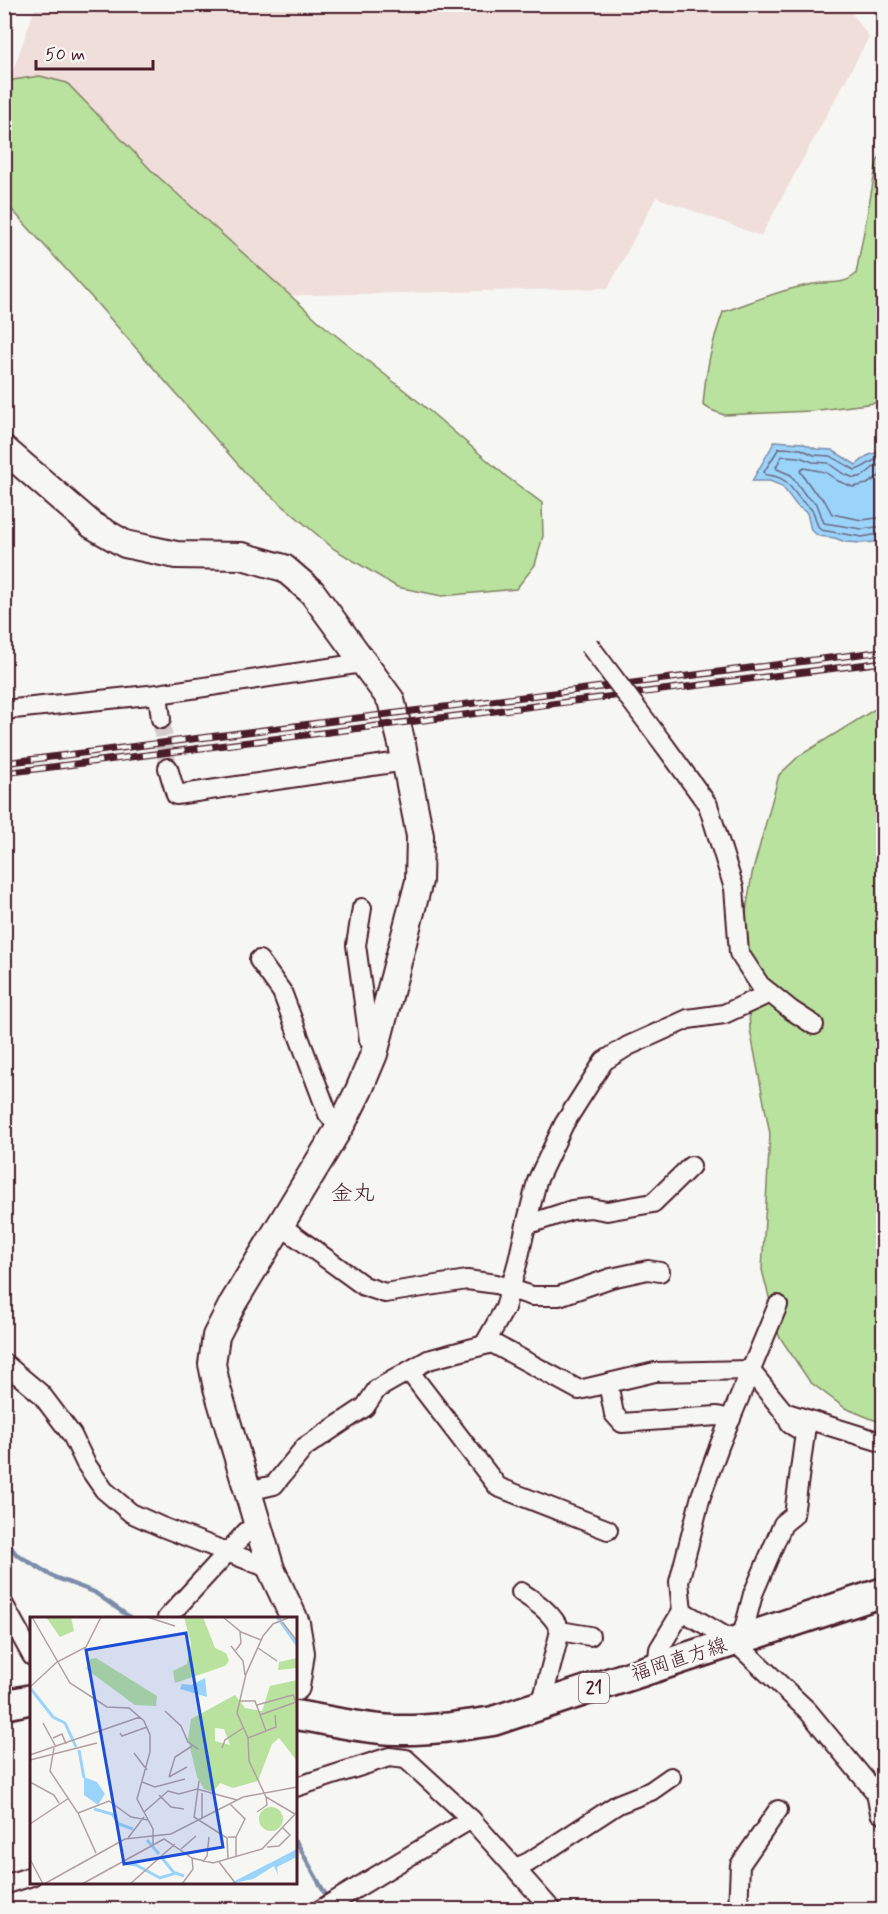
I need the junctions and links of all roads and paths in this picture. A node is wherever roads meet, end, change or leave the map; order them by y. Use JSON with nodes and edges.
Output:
{"nodes":[{"id":1,"x":4,"y":449,"type":"edge"},
{"id":2,"x":589,"y":645,"type":"dead end"},
{"id":3,"x":362,"y":663,"type":"junction"},
{"id":4,"x":158,"y":694,"type":"junction"},
{"id":5,"x":4,"y":710,"type":"edge"},
{"id":6,"x":161,"y":719,"type":"tunnel mouth"},
{"id":7,"x":406,"y":761,"type":"junction"},
{"id":8,"x":168,"y":768,"type":"tunnel mouth"},
{"id":9,"x":362,"y":908,"type":"dead end"},
{"id":10,"x":259,"y":960,"type":"dead end"},
{"id":11,"x":770,"y":993,"type":"junction"},
{"id":12,"x":814,"y":1025,"type":"dead end"},
{"id":13,"x":376,"y":1045,"type":"junction"},
{"id":14,"x":339,"y":1128,"type":"junction"},
{"id":15,"x":692,"y":1166,"type":"dead end"},
{"id":16,"x":280,"y":1225,"type":"junction"},
{"id":17,"x":526,"y":1225,"type":"junction"},
{"id":18,"x":660,"y":1272,"type":"dead end"},
{"id":19,"x":509,"y":1288,"type":"junction"},
{"id":20,"x":778,"y":1305,"type":"dead end"},
{"id":21,"x":484,"y":1345,"type":"junction"},
{"id":22,"x":4,"y":1363,"type":"edge"},
{"id":23,"x":750,"y":1370,"type":"junction"},
{"id":24,"x":409,"y":1371,"type":"junction"},
{"id":25,"x":608,"y":1383,"type":"junction"},
{"id":26,"x":784,"y":1412,"type":"junction"},
{"id":27,"x":731,"y":1419,"type":"junction"},
{"id":28,"x":884,"y":1443,"type":"edge"},
{"id":29,"x":248,"y":1491,"type":"junction"},
{"id":30,"x":257,"y":1527,"type":"junction"},
{"id":31,"x":608,"y":1530,"type":"dead end"},
{"id":32,"x":228,"y":1552,"type":"junction"},
{"id":33,"x":271,"y":1569,"type":"junction"},
{"id":34,"x":522,"y":1592,"type":"dead end"},
{"id":35,"x":884,"y":1592,"type":"edge"},
{"id":36,"x":4,"y":1605,"type":"edge"},
{"id":37,"x":682,"y":1611,"type":"junction"},
{"id":38,"x":168,"y":1617,"type":"edge"},
{"id":39,"x":294,"y":1617,"type":"edge"},
{"id":40,"x":297,"y":1629,"type":"edge"},
{"id":41,"x":560,"y":1631,"type":"junction"},
{"id":42,"x":590,"y":1636,"type":"dead end"},
{"id":43,"x":741,"y":1640,"type":"junction"},
{"id":44,"x":30,"y":1652,"type":"edge"},
{"id":45,"x":657,"y":1668,"type":"junction"},
{"id":46,"x":297,"y":1680,"type":"edge"},
{"id":47,"x":30,"y":1700,"type":"edge"},
{"id":48,"x":4,"y":1706,"type":"edge"},
{"id":49,"x":541,"y":1706,"type":"junction"},
{"id":50,"x":297,"y":1714,"type":"edge"},
{"id":51,"x":672,"y":1777,"type":"dead end"},
{"id":52,"x":297,"y":1787,"type":"edge"},
{"id":53,"x":778,"y":1810,"type":"dead end"},
{"id":54,"x":884,"y":1815,"type":"edge"},
{"id":55,"x":471,"y":1819,"type":"junction"},
{"id":56,"x":516,"y":1868,"type":"junction"},
{"id":57,"x":30,"y":1877,"type":"edge"},
{"id":58,"x":4,"y":1885,"type":"edge"},
{"id":59,"x":320,"y":1910,"type":"edge"},
{"id":60,"x":552,"y":1910,"type":"edge"},
{"id":61,"x":738,"y":1910,"type":"edge"}],
"edges":[{"from":1,"to":3,"type":"street"},
{"from":2,"to":11,"type":"street","bridge":true},
{"from":3,"to":4,"type":"street"},
{"from":3,"to":7,"type":"street"},
{"from":4,"to":5,"type":"street"},
{"from":4,"to":6,"type":"street"},
{"from":7,"to":8,"type":"street"},
{"from":7,"to":13,"type":"street"},
{"from":9,"to":13,"type":"street"},
{"from":10,"to":14,"type":"street"},
{"from":11,"to":12,"type":"street"},
{"from":11,"to":17,"type":"street"},
{"from":13,"to":14,"type":"street"},
{"from":14,"to":16,"type":"street"},
{"from":15,"to":17,"type":"street"},
{"from":16,"to":19,"type":"street"},
{"from":16,"to":29,"type":"street"},
{"from":17,"to":19,"type":"street"},
{"from":18,"to":19,"type":"street"},
{"from":19,"to":21,"type":"street"},
{"from":20,"to":23,"type":"street"},
{"from":21,"to":24,"type":"street"},
{"from":21,"to":25,"type":"street"},
{"from":22,"to":32,"type":"street"},
{"from":23,"to":25,"type":"street"},
{"from":23,"to":26,"type":"street"},
{"from":23,"to":27,"type":"street"},
{"from":24,"to":29,"type":"street"},
{"from":24,"to":31,"type":"street"},
{"from":25,"to":27,"type":"street"},
{"from":26,"to":28,"type":"street"},
{"from":26,"to":43,"type":"street"},
{"from":27,"to":37,"type":"street"},
{"from":29,"to":30,"type":"street"},
{"from":30,"to":32,"type":"street"},
{"from":30,"to":33,"type":"street"},
{"from":32,"to":33,"type":"street"},
{"from":32,"to":38,"type":"street"},
{"from":33,"to":39,"type":"street"},
{"from":34,"to":41,"type":"street"},
{"from":35,"to":43,"type":"main road","name":"福岡直方線","number":"21"},
{"from":36,"to":44,"type":"street"},
{"from":37,"to":43,"type":"street"},
{"from":37,"to":45,"type":"street"},
{"from":40,"to":46,"type":"street"},
{"from":41,"to":42,"type":"street"},
{"from":41,"to":49,"type":"street"},
{"from":43,"to":45,"type":"main road","name":"福岡直方線","number":"21"},
{"from":43,"to":54,"type":"street"},
{"from":45,"to":49,"type":"main road","name":"福岡直方線","number":"21"},
{"from":47,"to":48,"type":"main road"},
{"from":49,"to":50,"type":"main road","name":"福岡直方線","number":"21"},
{"from":51,"to":56,"type":"street"},
{"from":52,"to":55,"type":"street"},
{"from":53,"to":61,"type":"street"},
{"from":55,"to":56,"type":"street"},
{"from":55,"to":59,"type":"street"},
{"from":56,"to":60,"type":"street"},
{"from":57,"to":58,"type":"street"}]}
